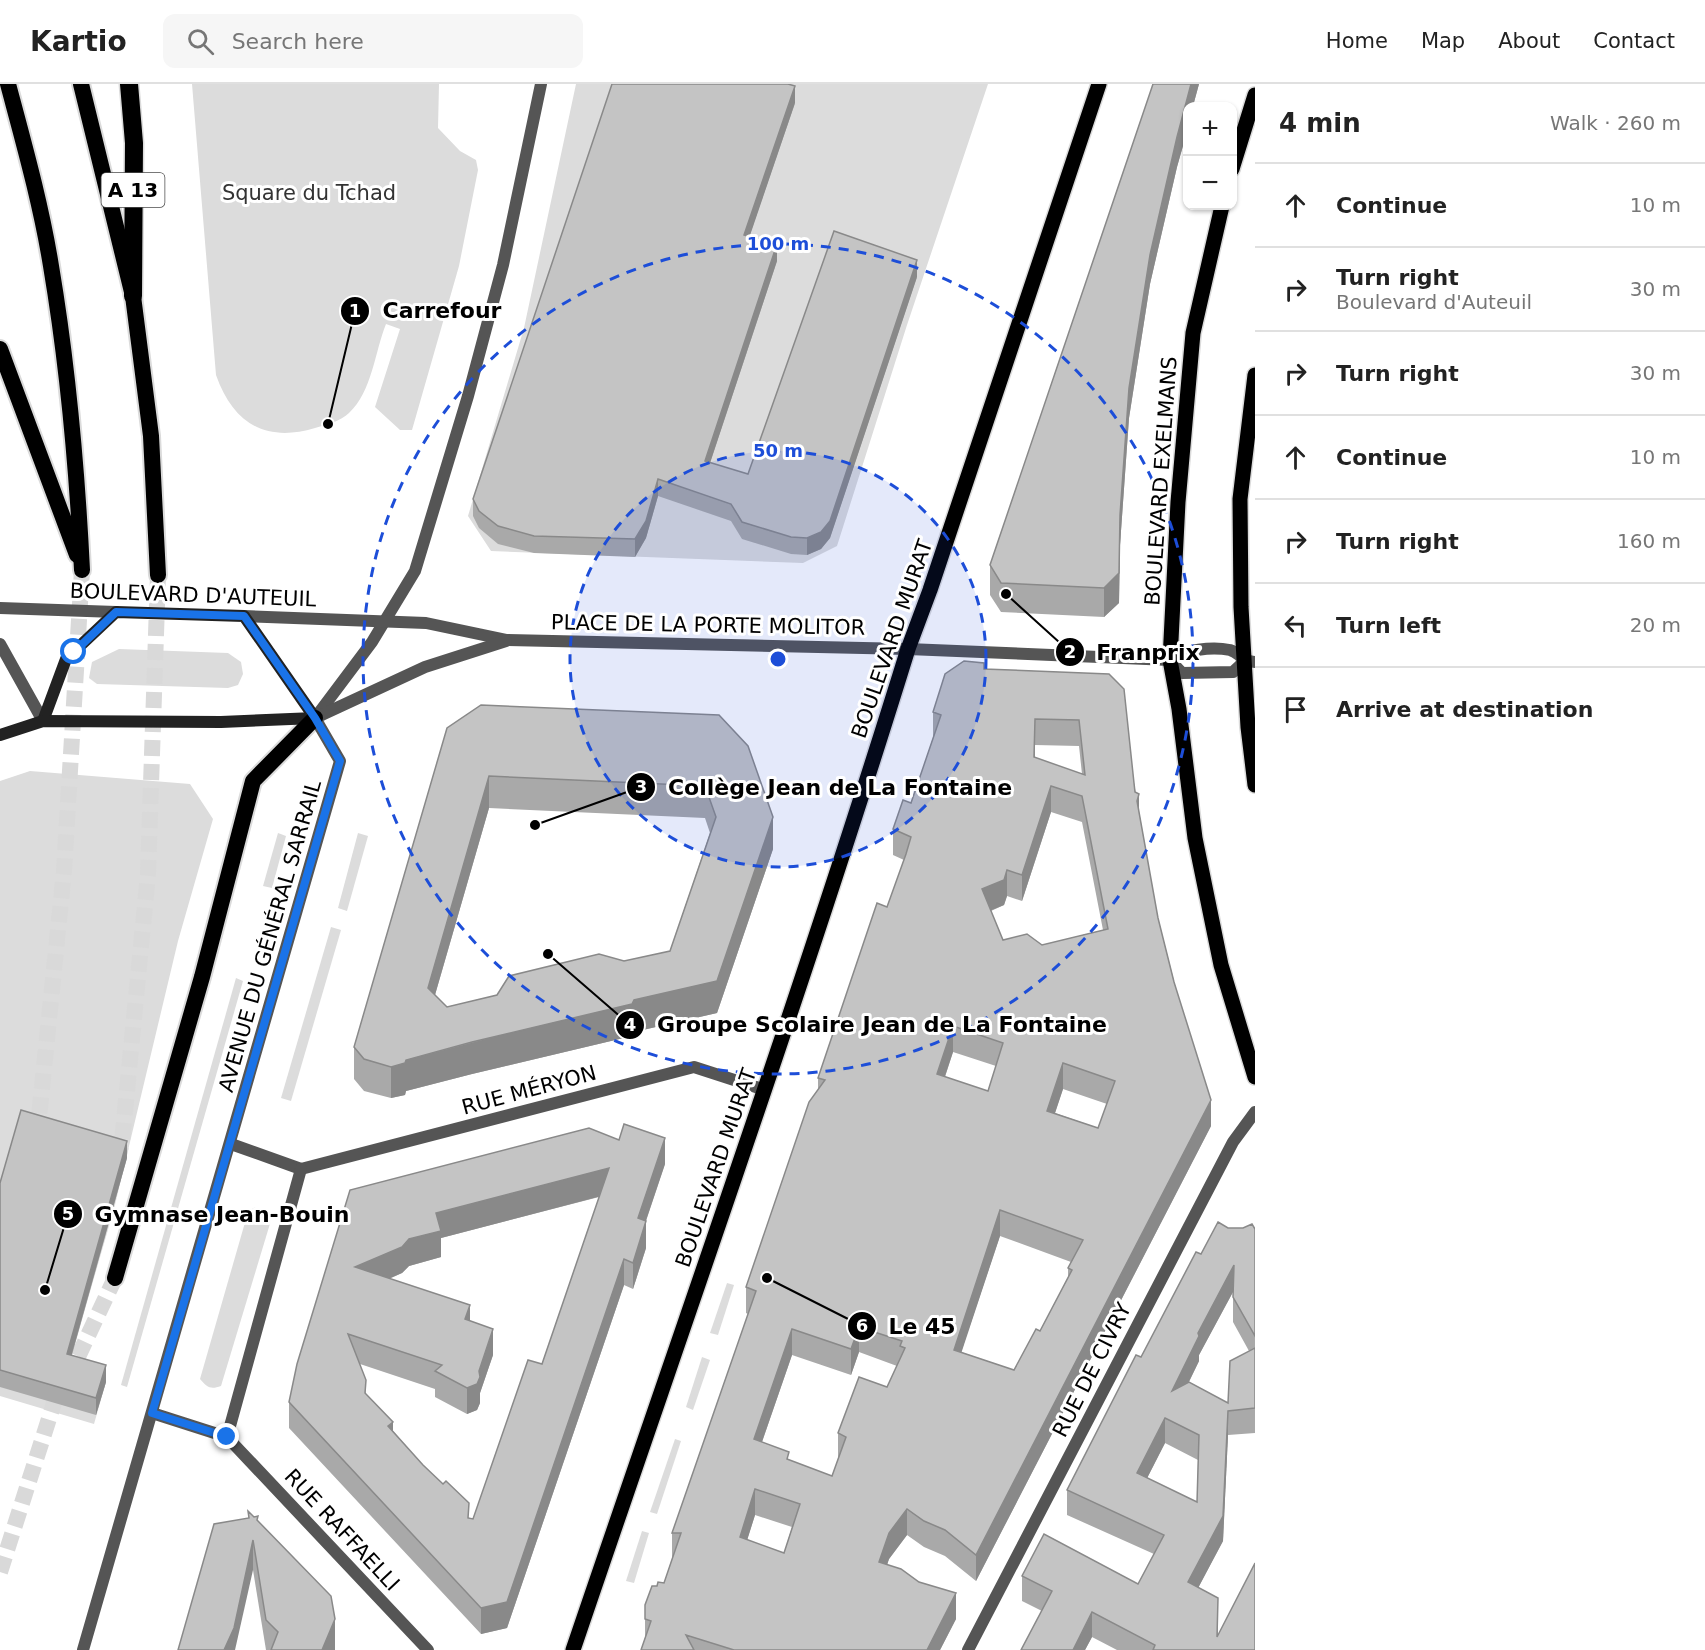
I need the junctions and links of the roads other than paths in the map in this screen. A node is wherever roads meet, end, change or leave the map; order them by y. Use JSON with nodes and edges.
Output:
{"nodes":[{"id":1,"x":8,"y":84,"type":"edge"},
{"id":2,"x":81,"y":84,"type":"edge"},
{"id":3,"x":129,"y":84,"type":"edge"},
{"id":4,"x":541,"y":84,"type":"edge"},
{"id":5,"x":1100,"y":84,"type":"edge"},
{"id":6,"x":1255,"y":95,"type":"edge"},
{"id":7,"x":1237,"y":156,"type":"edge"},
{"id":8,"x":1221,"y":210,"type":"edge"},
{"id":9,"x":133,"y":296,"type":"junction"},
{"id":10,"x":0,"y":349,"type":"edge"},
{"id":11,"x":1255,"y":375,"type":"edge"},
{"id":12,"x":158,"y":574,"type":"tunnel mouth"},
{"id":13,"x":0,"y":608,"type":"edge"},
{"id":14,"x":116,"y":612,"type":"junction"},
{"id":15,"x":244,"y":616,"type":"junction"},
{"id":16,"x":386,"y":620,"type":"junction"},
{"id":17,"x":507,"y":640,"type":"junction"},
{"id":18,"x":0,"y":644,"type":"edge"},
{"id":19,"x":908,"y":649,"type":"junction"},
{"id":20,"x":1170,"y":660,"type":"junction"},
{"id":21,"x":1250,"y":662,"type":"edge"},
{"id":22,"x":1251,"y":702,"type":"edge"},
{"id":23,"x":315,"y":718,"type":"junction"},
{"id":24,"x":43,"y":721,"type":"junction"},
{"id":25,"x":0,"y":735,"type":"edge"},
{"id":26,"x":1255,"y":785,"type":"edge"},
{"id":27,"x":1255,"y":1077,"type":"edge"},
{"id":28,"x":765,"y":1090,"type":"junction"},
{"id":29,"x":1255,"y":1112,"type":"edge"},
{"id":30,"x":231,"y":1144,"type":"junction"},
{"id":31,"x":301,"y":1169,"type":"junction"},
{"id":32,"x":115,"y":1278,"type":"tunnel mouth"},
{"id":33,"x":152,"y":1413,"type":"junction"},
{"id":34,"x":227,"y":1437,"type":"junction"},
{"id":35,"x":83,"y":1650,"type":"edge"},
{"id":36,"x":428,"y":1650,"type":"edge"},
{"id":37,"x":573,"y":1650,"type":"edge"},
{"id":38,"x":968,"y":1650,"type":"edge"}],
"edges":[{"from":1,"to":10,"type":"highway"},
{"from":2,"to":9,"type":"highway"},
{"from":3,"to":9,"type":"highway","number":"A 13"},
{"from":4,"to":16,"type":"street"},
{"from":5,"to":19,"type":"main road","name":"BOULEVARD MURAT"},
{"from":6,"to":7,"type":"main road"},
{"from":8,"to":20,"type":"main road","name":"BOULEVARD EXELMANS"},
{"from":9,"to":12,"type":"highway"},
{"from":11,"to":21,"type":"main road"},
{"from":13,"to":14,"type":"street","name":"BOULEVARD D'AUTEUIL"},
{"from":14,"to":15,"type":"main road","name":"BOULEVARD D'AUTEUIL"},
{"from":14,"to":24,"type":"main road"},
{"from":15,"to":16,"type":"street","name":"BOULEVARD D'AUTEUIL"},
{"from":15,"to":23,"type":"main road"},
{"from":16,"to":17,"type":"street","name":"PLACE DE LA PORTE MOLITOR"},
{"from":16,"to":23,"type":"street"},
{"from":17,"to":19,"type":"street","name":"PLACE DE LA PORTE MOLITOR"},
{"from":17,"to":23,"type":"street","name":"PLACE DE LA PORTE MOLITOR"},
{"from":18,"to":24,"type":"street"},
{"from":19,"to":20,"type":"street","name":"PLACE DE LA PORTE MOLITOR"},
{"from":19,"to":28,"type":"main road","name":"BOULEVARD MURAT"},
{"from":20,"to":21,"type":"street"},
{"from":20,"to":21,"type":"street"},
{"from":20,"to":27,"type":"main road","name":"BOULEVARD EXELMANS"},
{"from":21,"to":22,"type":"main road"},
{"from":22,"to":26,"type":"main road"},
{"from":23,"to":24,"type":"main road"},
{"from":23,"to":30,"type":"street","name":"AVENUE DU GÉNÉRAL SARRAIL"},
{"from":23,"to":32,"type":"highway"},
{"from":24,"to":25,"type":"main road"},
{"from":28,"to":31,"type":"street","name":"RUE MÉRYON"},
{"from":28,"to":37,"type":"main road","name":"BOULEVARD MURAT"},
{"from":29,"to":38,"type":"street","name":"RUE DE CIVRY"},
{"from":30,"to":31,"type":"street"},
{"from":30,"to":33,"type":"street","name":"AVENUE DU GÉNÉRAL SARRAIL"},
{"from":31,"to":34,"type":"street"},
{"from":33,"to":34,"type":"street"},
{"from":33,"to":35,"type":"street","name":"AVENUE DU GÉNÉRAL SARRAIL"},
{"from":34,"to":36,"type":"street","name":"RUE RAFFAELLI"}]}
